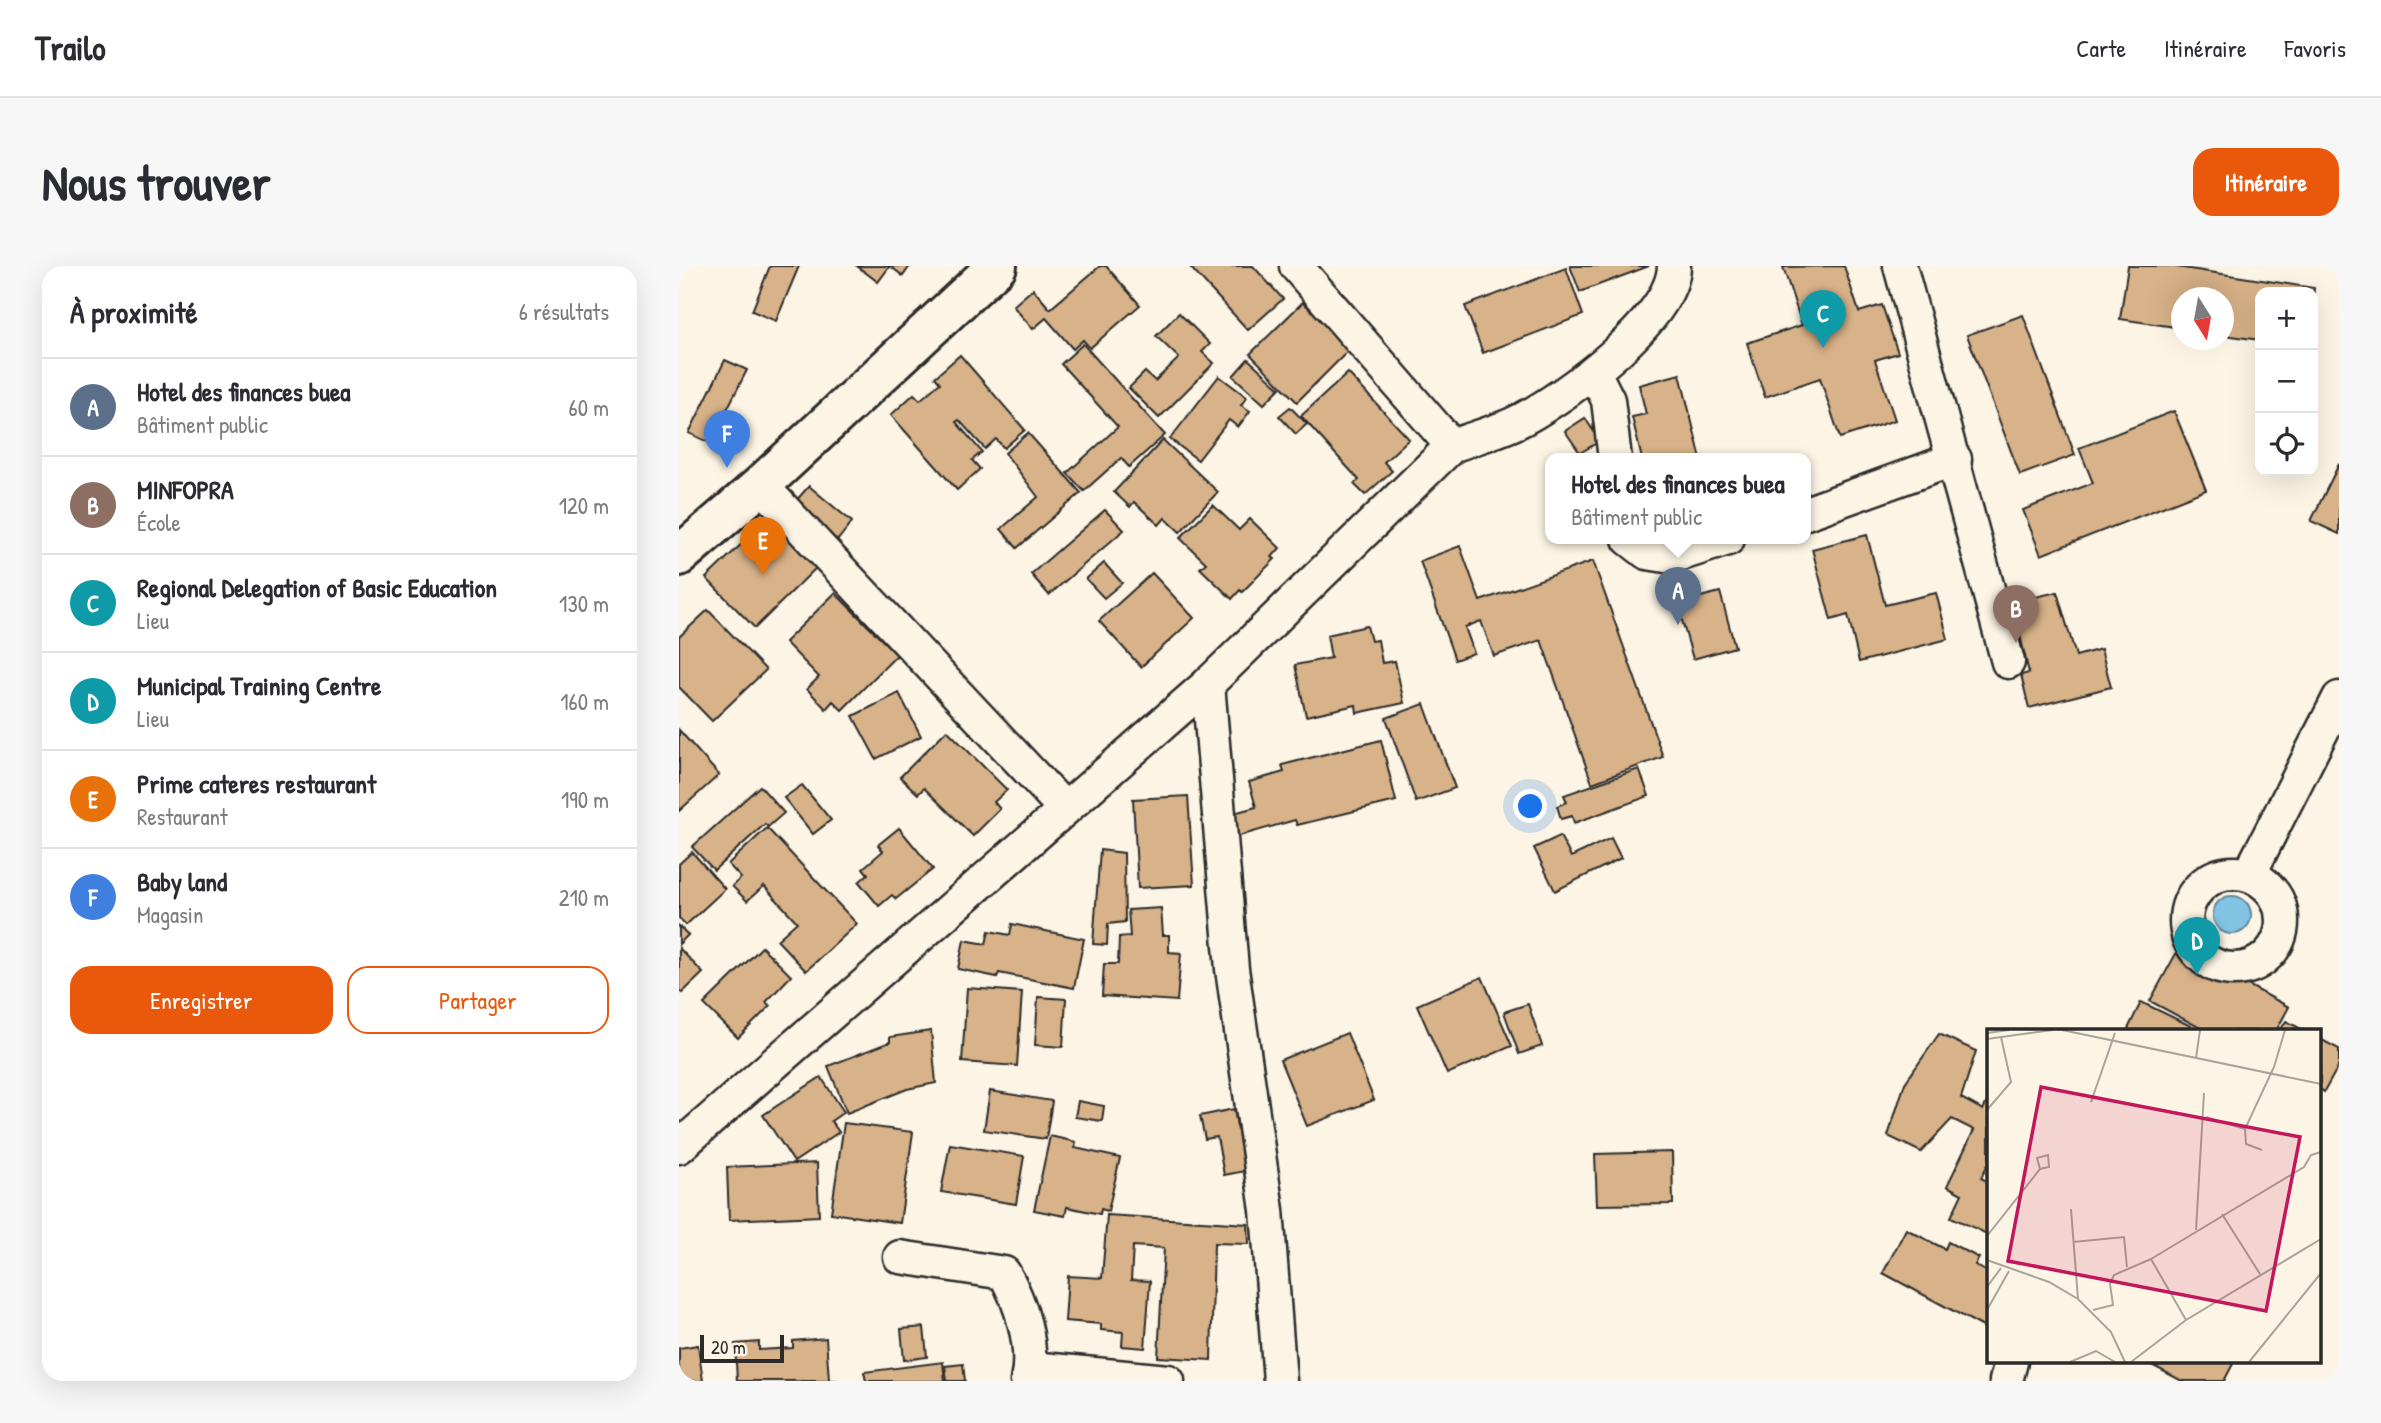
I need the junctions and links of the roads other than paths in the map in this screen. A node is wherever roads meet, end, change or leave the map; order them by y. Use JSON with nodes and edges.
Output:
{"nodes":[{"id":1,"x":997,"y":266,"type":"edge"},
{"id":2,"x":1296,"y":266,"type":"edge"},
{"id":3,"x":1674,"y":266,"type":"edge"},
{"id":4,"x":1901,"y":266,"type":"edge"},
{"id":5,"x":1594,"y":372,"type":"junction"},
{"id":6,"x":1452,"y":446,"type":"junction"},
{"id":7,"x":1614,"y":453,"type":"edge"},
{"id":8,"x":1955,"y":459,"type":"junction"},
{"id":9,"x":761,"y":485,"type":"junction"},
{"id":10,"x":1811,"y":511,"type":"edge"},
{"id":11,"x":1635,"y":544,"type":"edge"},
{"id":12,"x":1712,"y":544,"type":"edge"},
{"id":13,"x":679,"y":556,"type":"edge"},
{"id":14,"x":2008,"y":662,"type":"dead end"},
{"id":15,"x":1208,"y":684,"type":"junction"},
{"id":16,"x":2339,"y":698,"type":"edge"},
{"id":17,"x":1065,"y":810,"type":"junction"},
{"id":18,"x":2249,"y":875,"type":"dead end"},
{"id":19,"x":679,"y":1147,"type":"edge"},
{"id":20,"x":900,"y":1257,"type":"dead end"},
{"id":21,"x":2010,"y":1364,"type":"edge"},
{"id":22,"x":1029,"y":1374,"type":"edge"},
{"id":23,"x":1168,"y":1381,"type":"edge"},
{"id":24,"x":1280,"y":1381,"type":"edge"},
{"id":25,"x":2006,"y":1381,"type":"edge"}],
"edges":[{"from":1,"to":9,"type":"main road"},
{"from":2,"to":6,"type":"street"},
{"from":3,"to":5,"type":"street"},
{"from":4,"to":8,"type":"street"},
{"from":5,"to":6,"type":"street"},
{"from":5,"to":7,"type":"street"},
{"from":6,"to":15,"type":"street"},
{"from":8,"to":10,"type":"street"},
{"from":8,"to":14,"type":"street"},
{"from":9,"to":13,"type":"main road"},
{"from":9,"to":17,"type":"street"},
{"from":11,"to":12,"type":"street"},
{"from":15,"to":17,"type":"street"},
{"from":15,"to":24,"type":"street"},
{"from":16,"to":18,"type":"street"},
{"from":17,"to":19,"type":"street"},
{"from":20,"to":22,"type":"street"},
{"from":21,"to":25,"type":"street"},
{"from":22,"to":23,"type":"street"}]}
